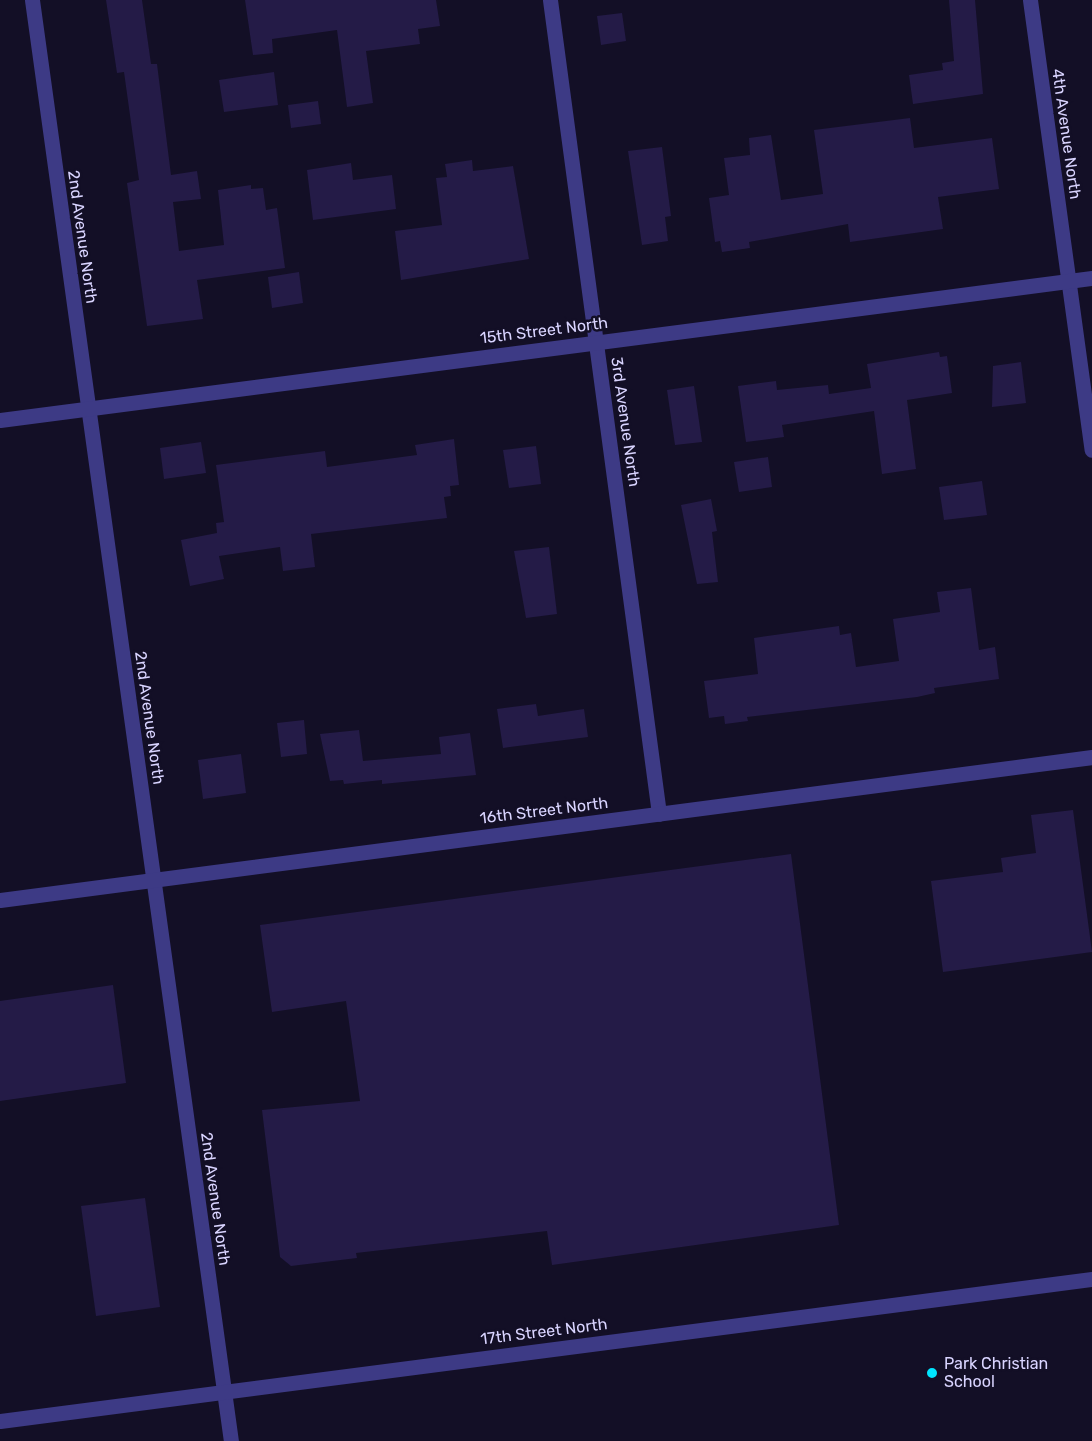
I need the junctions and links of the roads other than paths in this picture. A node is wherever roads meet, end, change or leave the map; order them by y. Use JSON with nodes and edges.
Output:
{"nodes":[{"id":1,"x":32,"y":0,"type":"edge"},
{"id":2,"x":550,"y":0,"type":"edge"},
{"id":3,"x":1030,"y":0,"type":"edge"},
{"id":4,"x":1092,"y":278,"type":"edge"},
{"id":5,"x":1068,"y":281,"type":"junction"},
{"id":6,"x":596,"y":342,"type":"junction"},
{"id":7,"x":88,"y":409,"type":"junction"},
{"id":8,"x":0,"y":420,"type":"edge"},
{"id":9,"x":1092,"y":450,"type":"edge"},
{"id":10,"x":1092,"y":757,"type":"edge"},
{"id":11,"x":659,"y":814,"type":"junction"},
{"id":12,"x":153,"y":880,"type":"junction"},
{"id":13,"x":0,"y":900,"type":"edge"},
{"id":14,"x":1092,"y":1279,"type":"edge"},
{"id":15,"x":224,"y":1392,"type":"junction"},
{"id":16,"x":0,"y":1421,"type":"edge"},
{"id":17,"x":231,"y":1441,"type":"edge"}],
"edges":[{"from":1,"to":7,"type":"street","name":"2nd Avenue North"},
{"from":2,"to":6,"type":"street","name":"3rd Avenue North"},
{"from":3,"to":5,"type":"street","name":"4th Avenue North"},
{"from":4,"to":5,"type":"street","name":"15th Street North"},
{"from":5,"to":6,"type":"street","name":"15th Street North"},
{"from":5,"to":9,"type":"street","name":"4th Avenue North"},
{"from":6,"to":7,"type":"street","name":"15th Street North"},
{"from":6,"to":11,"type":"street","name":"3rd Avenue North"},
{"from":7,"to":8,"type":"street","name":"15th Street North"},
{"from":7,"to":12,"type":"street","name":"2nd Avenue North"},
{"from":10,"to":11,"type":"street","name":"16th Street North"},
{"from":11,"to":12,"type":"street","name":"16th Street North"},
{"from":12,"to":13,"type":"street","name":"16th Street North"},
{"from":12,"to":15,"type":"street","name":"2nd Avenue North"},
{"from":14,"to":15,"type":"street","name":"17th Street North"},
{"from":15,"to":16,"type":"street","name":"17th Street North"},
{"from":15,"to":17,"type":"street","name":"2nd Avenue North"}]}
